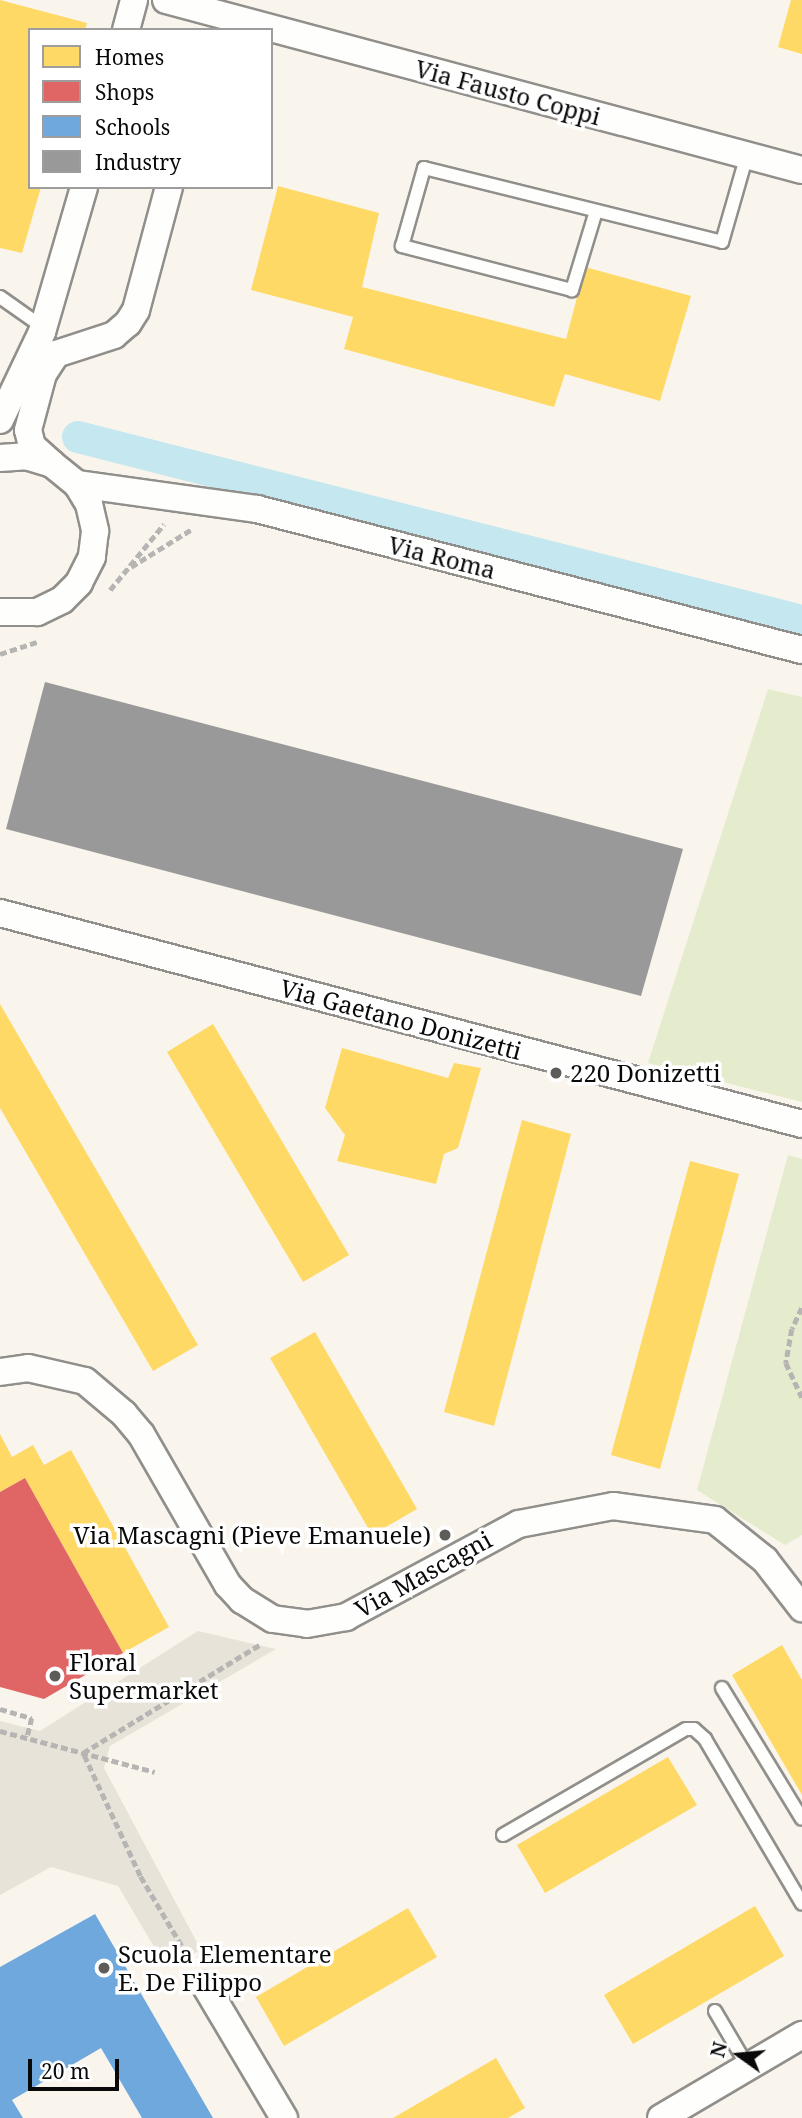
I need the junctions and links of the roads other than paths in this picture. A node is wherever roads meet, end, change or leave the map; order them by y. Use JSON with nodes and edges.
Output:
{"nodes":[{"id":1,"x":134,"y":0,"type":"edge"},
{"id":2,"x":166,"y":0,"type":"edge"},
{"id":3,"x":213,"y":22,"type":"edge"},
{"id":4,"x":127,"y":28,"type":"edge"},
{"id":5,"x":237,"y":28,"type":"edge"},
{"id":6,"x":273,"y":37,"type":"edge"},
{"id":7,"x":747,"y":155,"type":"junction"},
{"id":8,"x":802,"y":170,"type":"edge"},
{"id":9,"x":83,"y":189,"type":"edge"},
{"id":10,"x":168,"y":189,"type":"edge"},
{"id":11,"x":596,"y":211,"type":"junction"},
{"id":12,"x":0,"y":297,"type":"edge"},
{"id":13,"x":44,"y":328,"type":"junction"},
{"id":14,"x":4,"y":408,"type":"edge"},
{"id":15,"x":0,"y":458,"type":"edge"},
{"id":16,"x":52,"y":464,"type":"junction"},
{"id":17,"x":77,"y":484,"type":"junction"},
{"id":18,"x":2,"y":615,"type":"edge"},
{"id":19,"x":802,"y":650,"type":"edge"},
{"id":20,"x":0,"y":913,"type":"edge"},
{"id":21,"x":802,"y":1124,"type":"edge"},
{"id":22,"x":0,"y":1372,"type":"edge"},
{"id":23,"x":801,"y":1606,"type":"edge"},
{"id":24,"x":722,"y":1688,"type":"dead end"},
{"id":25,"x":802,"y":1819,"type":"edge"},
{"id":26,"x":503,"y":1835,"type":"dead end"},
{"id":27,"x":802,"y":1904,"type":"edge"},
{"id":28,"x":205,"y":1985,"type":"road end"},
{"id":29,"x":715,"y":2011,"type":"dead end"},
{"id":30,"x":802,"y":2035,"type":"edge"},
{"id":31,"x":748,"y":2067,"type":"junction"},
{"id":32,"x":284,"y":2118,"type":"edge"},
{"id":33,"x":661,"y":2118,"type":"edge"}],
"edges":[{"from":1,"to":4,"type":"street"},
{"from":2,"to":3,"type":"street","name":"Via Fausto Coppi"},
{"from":3,"to":5,"type":"street","name":"Via Fausto Coppi"},
{"from":6,"to":7,"type":"street","name":"Via Fausto Coppi"},
{"from":7,"to":8,"type":"street","name":"Via Fausto Coppi"},
{"from":7,"to":11,"type":"lane"},
{"from":9,"to":13,"type":"street"},
{"from":10,"to":16,"type":"street"},
{"from":11,"to":11,"type":"lane"},
{"from":12,"to":13,"type":"lane"},
{"from":13,"to":14,"type":"street"},
{"from":15,"to":16,"type":"street"},
{"from":16,"to":17,"type":"street"},
{"from":17,"to":18,"type":"street"},
{"from":17,"to":19,"type":"street","name":"Via Roma"},
{"from":20,"to":21,"type":"street","name":"Via Gaetano Donizetti"},
{"from":22,"to":23,"type":"street","name":"Via Mascagni"},
{"from":24,"to":25,"type":"lane"},
{"from":26,"to":27,"type":"lane"},
{"from":28,"to":32,"type":"street"},
{"from":29,"to":31,"type":"lane"},
{"from":30,"to":31,"type":"street"},
{"from":31,"to":33,"type":"street"}]}
